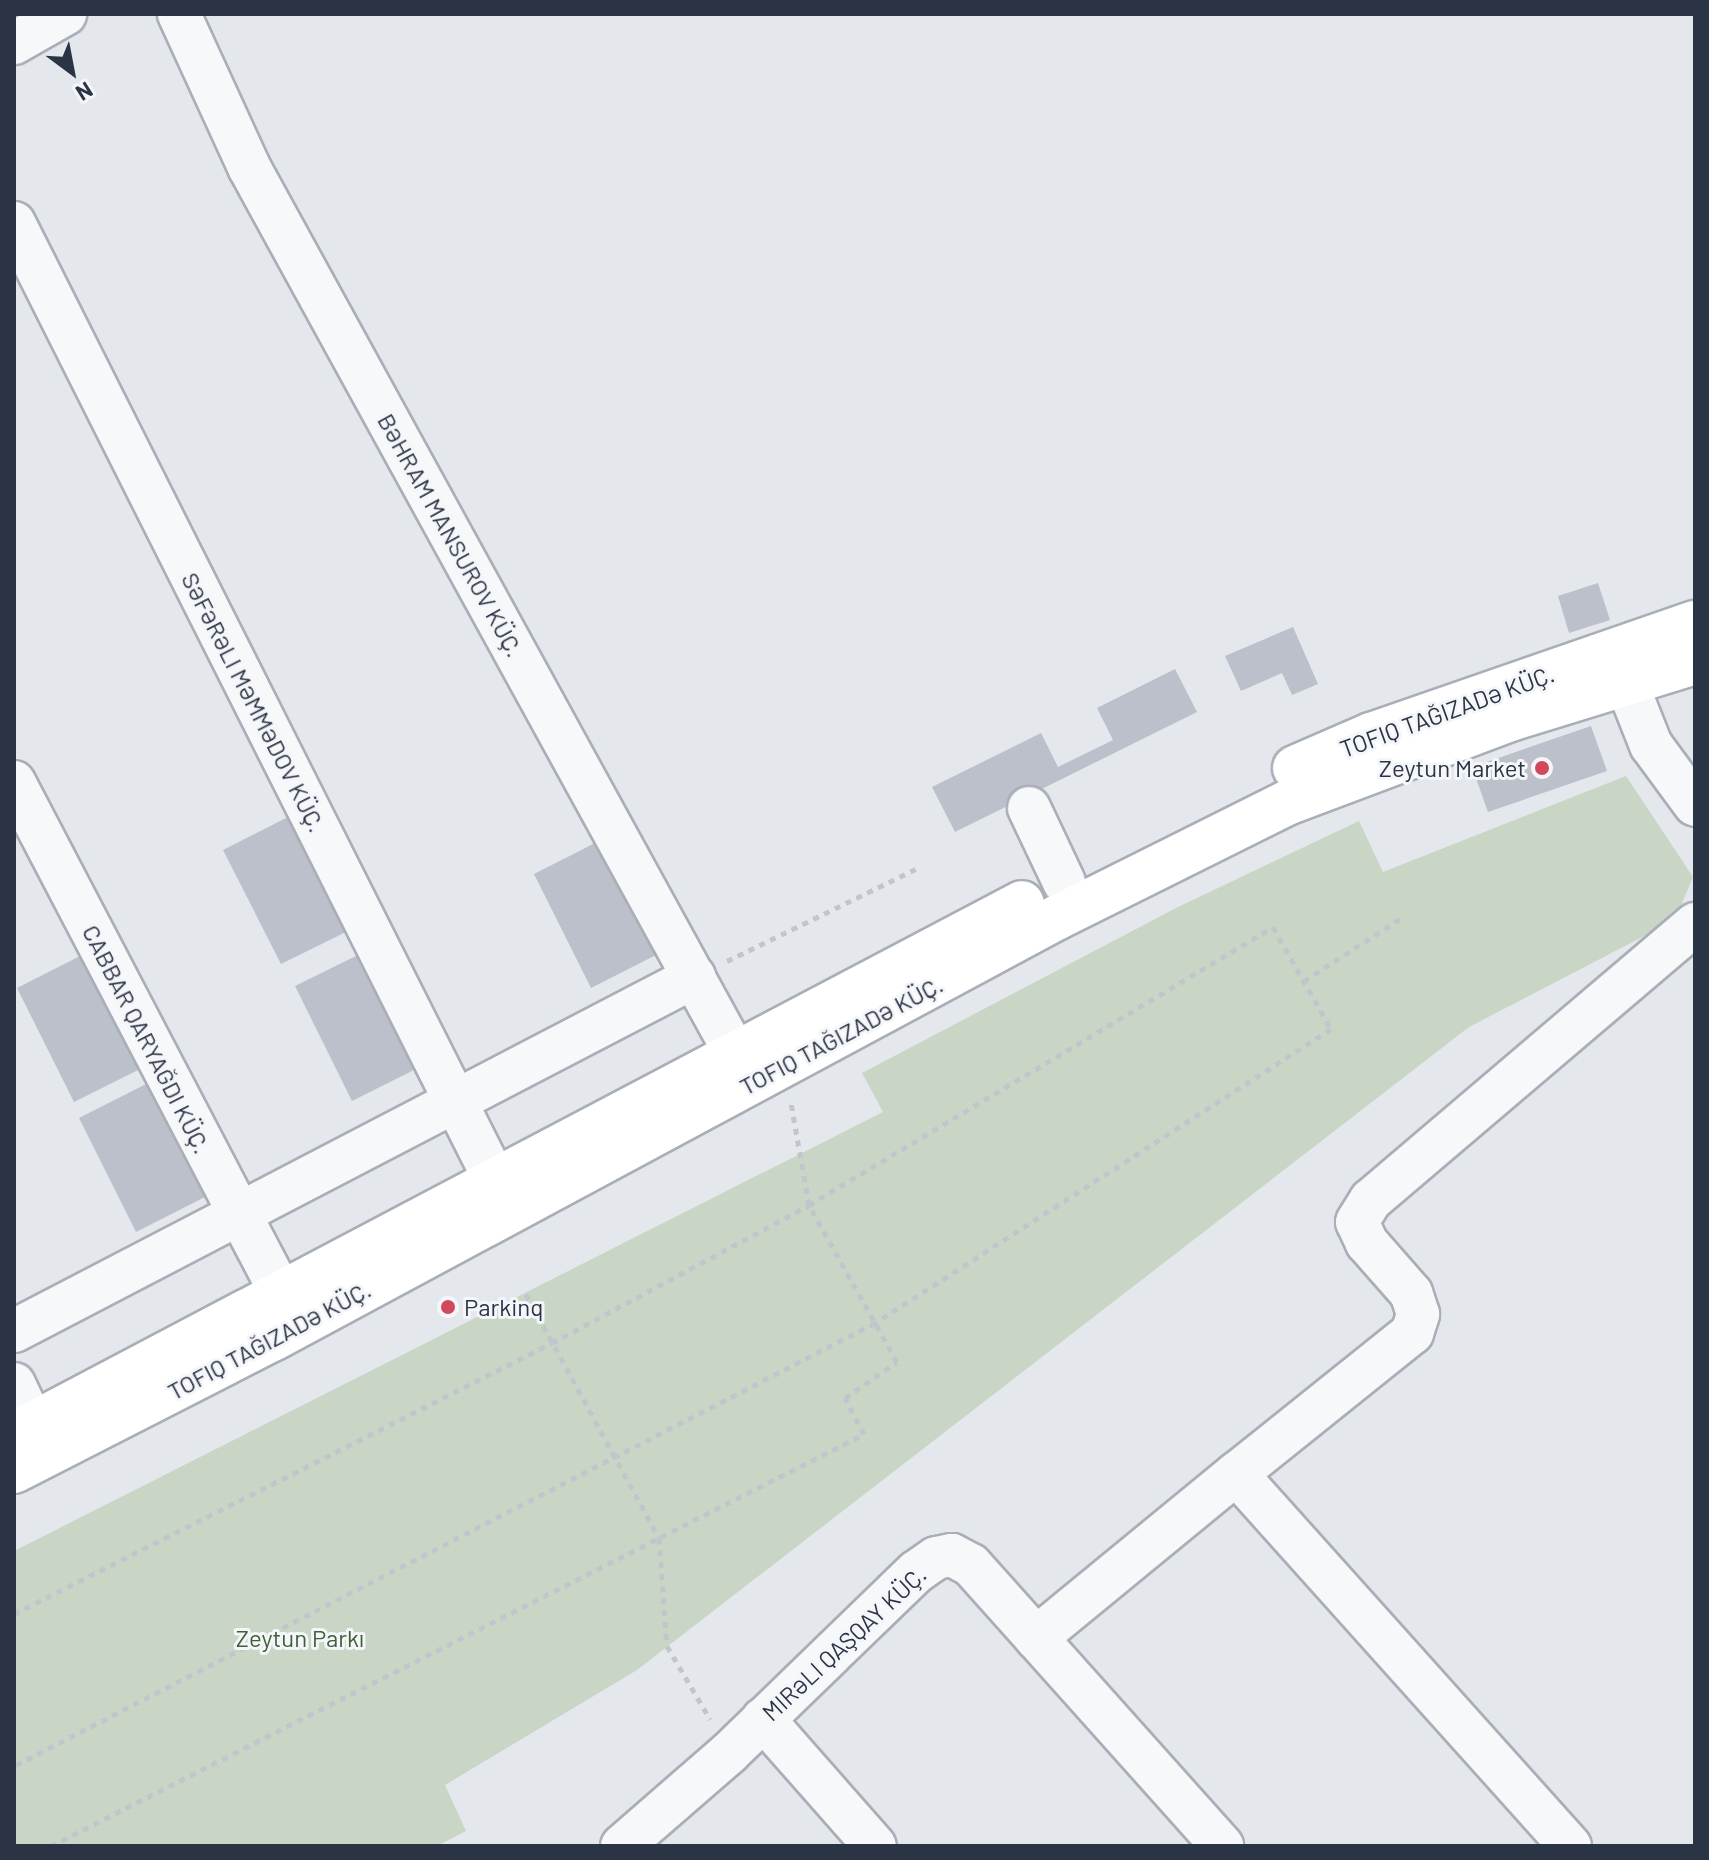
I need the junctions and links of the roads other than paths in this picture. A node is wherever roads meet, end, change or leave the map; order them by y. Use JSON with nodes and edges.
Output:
{"nodes":[{"id":1,"x":65,"y":14,"type":"edge"},
{"id":2,"x":179,"y":14,"type":"edge"},
{"id":3,"x":14,"y":43,"type":"edge"},
{"id":4,"x":14,"y":223,"type":"edge"},
{"id":5,"x":1695,"y":623,"type":"edge"},
{"id":6,"x":1695,"y":662,"type":"edge"},
{"id":7,"x":1626,"y":682,"type":"junction"},
{"id":8,"x":14,"y":782,"type":"edge"},
{"id":9,"x":1695,"y":805,"type":"edge"},
{"id":10,"x":1029,"y":808,"type":"dead end"},
{"id":11,"x":1064,"y":882,"type":"junction"},
{"id":12,"x":1695,"y":924,"type":"edge"},
{"id":13,"x":694,"y":977,"type":"junction"},
{"id":14,"x":734,"y":1051,"type":"junction"},
{"id":15,"x":453,"y":1100,"type":"junction"},
{"id":16,"x":495,"y":1180,"type":"junction"},
{"id":17,"x":237,"y":1215,"type":"junction"},
{"id":18,"x":282,"y":1295,"type":"junction"},
{"id":19,"x":14,"y":1331,"type":"edge"},
{"id":20,"x":14,"y":1384,"type":"edge"},
{"id":21,"x":24,"y":1429,"type":"edge"},
{"id":22,"x":14,"y":1471,"type":"edge"},
{"id":23,"x":1236,"y":1474,"type":"junction"},
{"id":24,"x":1036,"y":1638,"type":"junction"},
{"id":25,"x":763,"y":1719,"type":"junction"},
{"id":26,"x":622,"y":1846,"type":"edge"},
{"id":27,"x":875,"y":1846,"type":"edge"},
{"id":28,"x":1222,"y":1846,"type":"edge"},
{"id":29,"x":1570,"y":1846,"type":"edge"}],
"edges":[{"from":1,"to":3,"type":"street"},
{"from":2,"to":13,"type":"street","name":"BƏHRAM MANSUROV KÜÇ."},
{"from":4,"to":15,"type":"street","name":"SƏFƏRƏLI MƏMMƏDOV KÜÇ."},
{"from":5,"to":11,"type":"main road"},
{"from":6,"to":7,"type":"main road"},
{"from":7,"to":9,"type":"street"},
{"from":7,"to":22,"type":"main road"},
{"from":8,"to":17,"type":"street"},
{"from":10,"to":11,"type":"street"},
{"from":11,"to":14,"type":"main road"},
{"from":12,"to":23,"type":"street"},
{"from":13,"to":14,"type":"street","name":"BƏHRAM MANSUROV KÜÇ."},
{"from":13,"to":15,"type":"street"},
{"from":14,"to":16,"type":"main road"},
{"from":15,"to":16,"type":"street","name":"SƏFƏRƏLI MƏMMƏDOV KÜÇ."},
{"from":15,"to":17,"type":"street"},
{"from":16,"to":18,"type":"main road"},
{"from":17,"to":18,"type":"street"},
{"from":17,"to":19,"type":"street"},
{"from":18,"to":21,"type":"main road"},
{"from":20,"to":21,"type":"street"},
{"from":23,"to":24,"type":"street"},
{"from":23,"to":29,"type":"street"},
{"from":24,"to":25,"type":"street","name":"MIRƏLI QAŞQAY KÜÇ."},
{"from":24,"to":28,"type":"street","name":"MIRƏLI QAŞQAY KÜÇ."},
{"from":25,"to":26,"type":"street","name":"MIRƏLI QAŞQAY KÜÇ."},
{"from":25,"to":27,"type":"street"}]}
